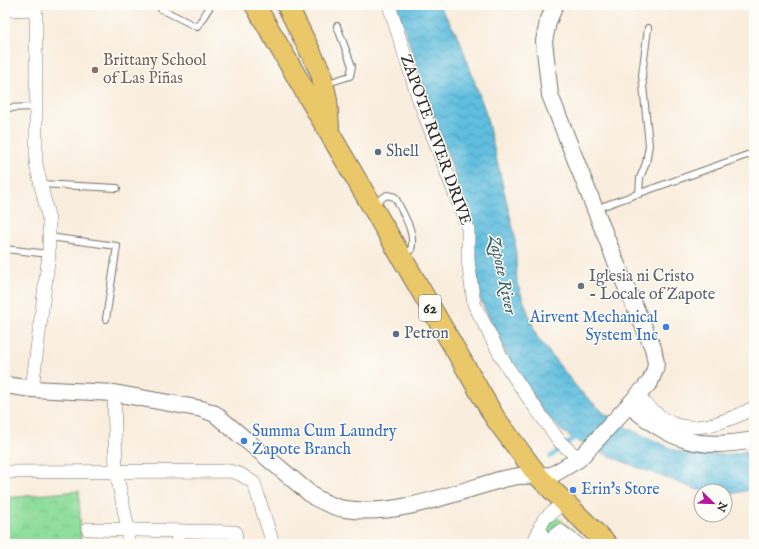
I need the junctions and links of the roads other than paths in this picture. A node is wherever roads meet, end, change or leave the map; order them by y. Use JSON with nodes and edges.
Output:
{"nodes":[{"id":1,"x":163,"y":5,"type":"edge"},
{"id":2,"x":211,"y":5,"type":"edge"},
{"id":3,"x":255,"y":5,"type":"edge"},
{"id":4,"x":287,"y":5,"type":"edge"},
{"id":5,"x":389,"y":5,"type":"edge"},
{"id":6,"x":554,"y":5,"type":"edge"},
{"id":7,"x":36,"y":7,"type":"edge"},
{"id":8,"x":5,"y":10,"type":"edge"},
{"id":9,"x":337,"y":26,"type":"dead end"},
{"id":10,"x":648,"y":28,"type":"dead end"},
{"id":11,"x":325,"y":84,"type":"junction"},
{"id":12,"x":36,"y":107,"type":"junction"},
{"id":13,"x":5,"y":108,"type":"edge"},
{"id":14,"x":329,"y":133,"type":"junction"},
{"id":15,"x":754,"y":154,"type":"edge"},
{"id":16,"x":40,"y":184,"type":"junction"},
{"id":17,"x":117,"y":188,"type":"dead end"},
{"id":18,"x":638,"y":194,"type":"junction"},
{"id":19,"x":595,"y":209,"type":"junction"},
{"id":20,"x":49,"y":237,"type":"junction"},
{"id":21,"x":5,"y":249,"type":"edge"},
{"id":22,"x":49,"y":254,"type":"junction"},
{"id":23,"x":106,"y":319,"type":"dead end"},
{"id":24,"x":5,"y":385,"type":"edge"},
{"id":25,"x":32,"y":389,"type":"junction"},
{"id":26,"x":114,"y":393,"type":"junction"},
{"id":27,"x":628,"y":406,"type":"junction"},
{"id":28,"x":751,"y":409,"type":"dead end"},
{"id":29,"x":754,"y":440,"type":"edge"},
{"id":30,"x":579,"y":455,"type":"junction"},
{"id":31,"x":116,"y":471,"type":"junction"},
{"id":32,"x":5,"y":472,"type":"edge"},
{"id":33,"x":539,"y":477,"type":"junction"},
{"id":34,"x":563,"y":508,"type":"junction"},
{"id":35,"x":88,"y":529,"type":"dead end"},
{"id":36,"x":128,"y":529,"type":"junction"},
{"id":37,"x":177,"y":531,"type":"junction"},
{"id":38,"x":560,"y":531,"type":"junction"},
{"id":39,"x":540,"y":542,"type":"edge"},
{"id":40,"x":128,"y":544,"type":"edge"},
{"id":41,"x":178,"y":544,"type":"edge"},
{"id":42,"x":237,"y":544,"type":"edge"},
{"id":43,"x":273,"y":544,"type":"edge"},
{"id":44,"x":578,"y":544,"type":"edge"},
{"id":45,"x":607,"y":544,"type":"edge"}],
"edges":[{"from":1,"to":2,"type":"lane"},
{"from":3,"to":14,"type":"main road","number":"62"},
{"from":4,"to":11,"type":"main road","number":"62"},
{"from":5,"to":30,"type":"street","name":"ZAPOTE RIVER DRIVE"},
{"from":6,"to":19,"type":"street"},
{"from":7,"to":8,"type":"street"},
{"from":7,"to":12,"type":"street"},
{"from":9,"to":11,"type":"lane"},
{"from":10,"to":18,"type":"lane"},
{"from":11,"to":14,"type":"main road","number":"62"},
{"from":12,"to":13,"type":"lane"},
{"from":12,"to":16,"type":"street"},
{"from":14,"to":33,"type":"main road","number":"62"},
{"from":15,"to":18,"type":"lane"},
{"from":16,"to":17,"type":"lane"},
{"from":16,"to":20,"type":"street"},
{"from":18,"to":19,"type":"lane"},
{"from":19,"to":27,"type":"street"},
{"from":20,"to":22,"type":"street"},
{"from":20,"to":23,"type":"lane"},
{"from":21,"to":22,"type":"lane"},
{"from":22,"to":25,"type":"street"},
{"from":24,"to":25,"type":"street"},
{"from":25,"to":26,"type":"street"},
{"from":26,"to":31,"type":"street"},
{"from":26,"to":33,"type":"street"},
{"from":27,"to":28,"type":"street"},
{"from":27,"to":29,"type":"street"},
{"from":27,"to":30,"type":"street"},
{"from":30,"to":33,"type":"street"},
{"from":31,"to":32,"type":"street"},
{"from":31,"to":36,"type":"street"},
{"from":31,"to":43,"type":"street"},
{"from":33,"to":34,"type":"main road","number":"62"},
{"from":34,"to":38,"type":"street"},
{"from":34,"to":39,"type":"street"},
{"from":34,"to":45,"type":"main road","number":"62"},
{"from":35,"to":36,"type":"street"},
{"from":36,"to":37,"type":"street"},
{"from":36,"to":40,"type":"street"},
{"from":37,"to":41,"type":"street"},
{"from":37,"to":42,"type":"street"},
{"from":38,"to":39,"type":"street"},
{"from":38,"to":44,"type":"street"}]}
